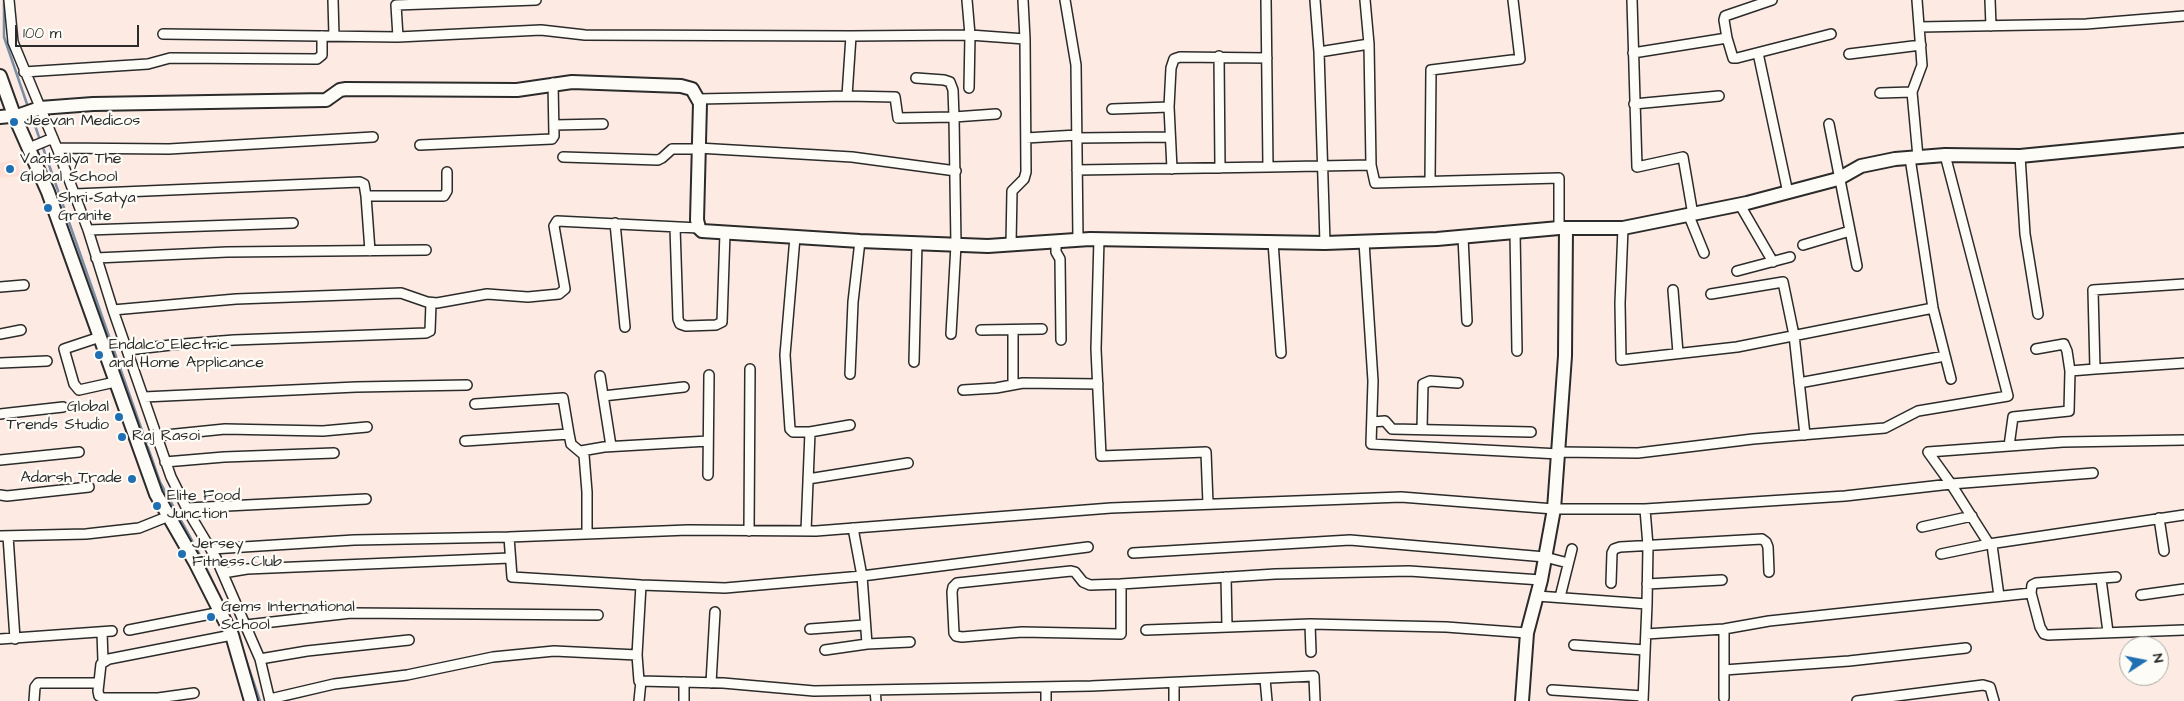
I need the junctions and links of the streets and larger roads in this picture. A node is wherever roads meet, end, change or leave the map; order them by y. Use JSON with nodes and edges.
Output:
{"nodes":[{"id":1,"x":9,"y":0,"type":"edge"},
{"id":2,"x":333,"y":0,"type":"edge"},
{"id":3,"x":536,"y":0,"type":"edge"},
{"id":4,"x":967,"y":0,"type":"edge"},
{"id":5,"x":1023,"y":0,"type":"edge"},
{"id":6,"x":1065,"y":0,"type":"edge"},
{"id":7,"x":1266,"y":0,"type":"edge"},
{"id":8,"x":1315,"y":0,"type":"edge"},
{"id":9,"x":1365,"y":0,"type":"edge"},
{"id":10,"x":1513,"y":0,"type":"edge"},
{"id":11,"x":1632,"y":0,"type":"edge"},
{"id":12,"x":1772,"y":0,"type":"edge"},
{"id":13,"x":1917,"y":0,"type":"edge"},
{"id":14,"x":1990,"y":0,"type":"edge"},
{"id":15,"x":2184,"y":16,"type":"edge"},
{"id":16,"x":1991,"y":26,"type":"junction"},
{"id":17,"x":1919,"y":27,"type":"junction"},
{"id":18,"x":163,"y":34,"type":"dead end"},
{"id":19,"x":1831,"y":34,"type":"dead end"},
{"id":20,"x":970,"y":35,"type":"junction"},
{"id":21,"x":322,"y":36,"type":"junction"},
{"id":22,"x":334,"y":36,"type":"junction"},
{"id":23,"x":398,"y":36,"type":"junction"},
{"id":24,"x":851,"y":36,"type":"junction"},
{"id":25,"x":1727,"y":38,"type":"junction"},
{"id":26,"x":1025,"y":39,"type":"junction"},
{"id":27,"x":1369,"y":44,"type":"junction"},
{"id":28,"x":1921,"y":45,"type":"junction"},
{"id":29,"x":1319,"y":52,"type":"junction"},
{"id":30,"x":1633,"y":53,"type":"junction"},
{"id":31,"x":1758,"y":53,"type":"junction"},
{"id":32,"x":1849,"y":54,"type":"dead end"},
{"id":33,"x":1219,"y":56,"type":"junction"},
{"id":34,"x":1267,"y":58,"type":"junction"},
{"id":35,"x":24,"y":72,"type":"junction"},
{"id":36,"x":0,"y":76,"type":"edge"},
{"id":37,"x":916,"y":78,"type":"dead end"},
{"id":38,"x":553,"y":83,"type":"junction"},
{"id":39,"x":970,"y":88,"type":"dead end"},
{"id":40,"x":1912,"y":92,"type":"junction"},
{"id":41,"x":1880,"y":93,"type":"dead end"},
{"id":42,"x":847,"y":96,"type":"junction"},
{"id":43,"x":1719,"y":96,"type":"dead end"},
{"id":44,"x":698,"y":99,"type":"junction"},
{"id":45,"x":1634,"y":104,"type":"junction"},
{"id":46,"x":1169,"y":107,"type":"junction"},
{"id":47,"x":37,"y":109,"type":"junction"},
{"id":48,"x":1112,"y":109,"type":"dead end"},
{"id":49,"x":996,"y":114,"type":"dead end"},
{"id":50,"x":17,"y":115,"type":"junction"},
{"id":51,"x":0,"y":117,"type":"edge"},
{"id":52,"x":954,"y":117,"type":"junction"},
{"id":53,"x":603,"y":124,"type":"dead end"},
{"id":54,"x":1829,"y":124,"type":"dead end"},
{"id":55,"x":554,"y":125,"type":"junction"},
{"id":56,"x":1077,"y":136,"type":"junction"},
{"id":57,"x":373,"y":137,"type":"dead end"},
{"id":58,"x":1170,"y":137,"type":"junction"},
{"id":59,"x":1026,"y":138,"type":"junction"},
{"id":60,"x":51,"y":139,"type":"junction"},
{"id":61,"x":2184,"y":140,"type":"edge"},
{"id":62,"x":420,"y":145,"type":"dead end"},
{"id":63,"x":32,"y":147,"type":"junction"},
{"id":64,"x":57,"y":148,"type":"junction"},
{"id":65,"x":698,"y":149,"type":"junction"},
{"id":66,"x":1945,"y":155,"type":"junction"},
{"id":67,"x":2020,"y":156,"type":"junction"},
{"id":68,"x":563,"y":157,"type":"dead end"},
{"id":69,"x":1914,"y":157,"type":"junction"},
{"id":70,"x":1371,"y":165,"type":"junction"},
{"id":71,"x":1268,"y":167,"type":"junction"},
{"id":72,"x":1322,"y":167,"type":"junction"},
{"id":73,"x":1220,"y":168,"type":"junction"},
{"id":74,"x":1172,"y":169,"type":"junction"},
{"id":75,"x":956,"y":170,"type":"junction"},
{"id":76,"x":1077,"y":170,"type":"junction"},
{"id":77,"x":447,"y":172,"type":"dead end"},
{"id":78,"x":1838,"y":179,"type":"junction"},
{"id":79,"x":1430,"y":181,"type":"junction"},
{"id":80,"x":1788,"y":193,"type":"junction"},
{"id":81,"x":75,"y":194,"type":"junction"},
{"id":82,"x":366,"y":196,"type":"junction"},
{"id":83,"x":1740,"y":205,"type":"junction"},
{"id":84,"x":1691,"y":215,"type":"junction"},
{"id":85,"x":293,"y":223,"type":"dead end"},
{"id":86,"x":615,"y":224,"type":"junction"},
{"id":87,"x":675,"y":227,"type":"junction"},
{"id":88,"x":699,"y":228,"type":"junction"},
{"id":89,"x":1563,"y":228,"type":"junction"},
{"id":90,"x":1623,"y":228,"type":"junction"},
{"id":91,"x":88,"y":230,"type":"junction"},
{"id":92,"x":1850,"y":231,"type":"junction"},
{"id":93,"x":1515,"y":232,"type":"junction"},
{"id":94,"x":725,"y":233,"type":"junction"},
{"id":95,"x":794,"y":237,"type":"junction"},
{"id":96,"x":1464,"y":237,"type":"junction"},
{"id":97,"x":1099,"y":239,"type":"junction"},
{"id":98,"x":1078,"y":240,"type":"junction"},
{"id":99,"x":860,"y":241,"type":"junction"},
{"id":100,"x":1056,"y":241,"type":"junction"},
{"id":101,"x":1273,"y":242,"type":"junction"},
{"id":102,"x":1364,"y":242,"type":"junction"},
{"id":103,"x":917,"y":243,"type":"junction"},
{"id":104,"x":1324,"y":243,"type":"junction"},
{"id":105,"x":956,"y":244,"type":"junction"},
{"id":106,"x":1011,"y":244,"type":"junction"},
{"id":107,"x":1803,"y":245,"type":"dead end"},
{"id":108,"x":426,"y":250,"type":"dead end"},
{"id":109,"x":370,"y":251,"type":"junction"},
{"id":110,"x":1704,"y":253,"type":"dead end"},
{"id":111,"x":1790,"y":257,"type":"dead end"},
{"id":112,"x":96,"y":258,"type":"junction"},
{"id":113,"x":1773,"y":262,"type":"junction"},
{"id":114,"x":1857,"y":266,"type":"dead end"},
{"id":115,"x":1738,"y":271,"type":"dead end"},
{"id":116,"x":2184,"y":284,"type":"edge"},
{"id":117,"x":24,"y":285,"type":"dead end"},
{"id":118,"x":0,"y":287,"type":"edge"},
{"id":119,"x":1673,"y":290,"type":"dead end"},
{"id":120,"x":1711,"y":294,"type":"dead end"},
{"id":121,"x":432,"y":303,"type":"junction"},
{"id":122,"x":1933,"y":308,"type":"junction"},
{"id":123,"x":112,"y":310,"type":"junction"},
{"id":124,"x":2038,"y":314,"type":"dead end"},
{"id":125,"x":1467,"y":321,"type":"dead end"},
{"id":126,"x":625,"y":327,"type":"dead end"},
{"id":127,"x":21,"y":330,"type":"dead end"},
{"id":128,"x":981,"y":330,"type":"dead end"},
{"id":129,"x":1013,"y":330,"type":"junction"},
{"id":130,"x":1042,"y":330,"type":"dead end"},
{"id":131,"x":0,"y":334,"type":"edge"},
{"id":132,"x":952,"y":334,"type":"dead end"},
{"id":133,"x":1794,"y":335,"type":"junction"},
{"id":134,"x":100,"y":337,"type":"junction"},
{"id":135,"x":1061,"y":340,"type":"dead end"},
{"id":136,"x":2036,"y":349,"type":"dead end"},
{"id":137,"x":128,"y":350,"type":"junction"},
{"id":138,"x":1517,"y":350,"type":"dead end"},
{"id":139,"x":1281,"y":353,"type":"dead end"},
{"id":140,"x":1678,"y":353,"type":"junction"},
{"id":141,"x":1945,"y":356,"type":"junction"},
{"id":142,"x":47,"y":361,"type":"dead end"},
{"id":143,"x":914,"y":362,"type":"dead end"},
{"id":144,"x":2184,"y":363,"type":"edge"},
{"id":145,"x":0,"y":364,"type":"edge"},
{"id":146,"x":750,"y":369,"type":"dead end"},
{"id":147,"x":2095,"y":369,"type":"junction"},
{"id":148,"x":2070,"y":371,"type":"junction"},
{"id":149,"x":850,"y":374,"type":"dead end"},
{"id":150,"x":709,"y":375,"type":"dead end"},
{"id":151,"x":600,"y":376,"type":"dead end"},
{"id":152,"x":1951,"y":379,"type":"dead end"},
{"id":153,"x":115,"y":382,"type":"junction"},
{"id":154,"x":1458,"y":383,"type":"dead end"},
{"id":155,"x":1799,"y":383,"type":"junction"},
{"id":156,"x":1098,"y":384,"type":"junction"},
{"id":157,"x":467,"y":385,"type":"dead end"},
{"id":158,"x":1013,"y":385,"type":"junction"},
{"id":159,"x":684,"y":387,"type":"dead end"},
{"id":160,"x":963,"y":390,"type":"dead end"},
{"id":161,"x":603,"y":396,"type":"junction"},
{"id":162,"x":144,"y":398,"type":"junction"},
{"id":163,"x":475,"y":404,"type":"dead end"},
{"id":164,"x":63,"y":407,"type":"dead end"},
{"id":165,"x":0,"y":414,"type":"edge"},
{"id":166,"x":1372,"y":422,"type":"junction"},
{"id":167,"x":850,"y":425,"type":"dead end"},
{"id":168,"x":367,"y":427,"type":"dead end"},
{"id":169,"x":1422,"y":429,"type":"junction"},
{"id":170,"x":810,"y":432,"type":"junction"},
{"id":171,"x":1532,"y":432,"type":"dead end"},
{"id":172,"x":568,"y":434,"type":"junction"},
{"id":173,"x":1805,"y":435,"type":"junction"},
{"id":174,"x":156,"y":436,"type":"junction"},
{"id":175,"x":708,"y":440,"type":"junction"},
{"id":176,"x":2184,"y":440,"type":"edge"},
{"id":177,"x":465,"y":441,"type":"dead end"},
{"id":178,"x":612,"y":446,"type":"junction"},
{"id":179,"x":2009,"y":446,"type":"junction"},
{"id":180,"x":581,"y":451,"type":"junction"},
{"id":181,"x":79,"y":452,"type":"dead end"},
{"id":182,"x":334,"y":453,"type":"dead end"},
{"id":183,"x":1559,"y":453,"type":"junction"},
{"id":184,"x":0,"y":460,"type":"edge"},
{"id":185,"x":165,"y":462,"type":"junction"},
{"id":186,"x":908,"y":463,"type":"dead end"},
{"id":187,"x":2094,"y":473,"type":"dead end"},
{"id":188,"x":708,"y":475,"type":"dead end"},
{"id":189,"x":808,"y":480,"type":"junction"},
{"id":190,"x":1950,"y":484,"type":"junction"},
{"id":191,"x":88,"y":487,"type":"dead end"},
{"id":192,"x":0,"y":495,"type":"edge"},
{"id":193,"x":366,"y":500,"type":"dead end"},
{"id":194,"x":1208,"y":504,"type":"junction"},
{"id":195,"x":187,"y":508,"type":"junction"},
{"id":196,"x":1554,"y":509,"type":"junction"},
{"id":197,"x":1644,"y":509,"type":"junction"},
{"id":198,"x":2184,"y":515,"type":"edge"},
{"id":199,"x":169,"y":516,"type":"junction"},
{"id":200,"x":1972,"y":516,"type":"junction"},
{"id":201,"x":2159,"y":518,"type":"junction"},
{"id":202,"x":1922,"y":527,"type":"dead end"},
{"id":203,"x":853,"y":528,"type":"junction"},
{"id":204,"x":749,"y":530,"type":"junction"},
{"id":205,"x":806,"y":531,"type":"junction"},
{"id":206,"x":588,"y":534,"type":"junction"},
{"id":207,"x":4,"y":536,"type":"edge"},
{"id":208,"x":508,"y":537,"type":"junction"},
{"id":209,"x":1991,"y":545,"type":"junction"},
{"id":210,"x":1648,"y":546,"type":"junction"},
{"id":211,"x":1088,"y":547,"type":"dead end"},
{"id":212,"x":212,"y":549,"type":"junction"},
{"id":213,"x":1572,"y":549,"type":"dead end"},
{"id":214,"x":2164,"y":551,"type":"dead end"},
{"id":215,"x":1133,"y":553,"type":"dead end"},
{"id":216,"x":1942,"y":554,"type":"dead end"},
{"id":217,"x":1545,"y":557,"type":"junction"},
{"id":218,"x":510,"y":558,"type":"junction"},
{"id":219,"x":1568,"y":563,"type":"junction"},
{"id":220,"x":1770,"y":572,"type":"dead end"},
{"id":221,"x":223,"y":573,"type":"junction"},
{"id":222,"x":862,"y":576,"type":"junction"},
{"id":223,"x":1226,"y":577,"type":"junction"},
{"id":224,"x":2116,"y":577,"type":"dead end"},
{"id":225,"x":2101,"y":579,"type":"junction"},
{"id":226,"x":1541,"y":580,"type":"junction"},
{"id":227,"x":1722,"y":580,"type":"dead end"},
{"id":228,"x":1611,"y":583,"type":"dead end"},
{"id":229,"x":1122,"y":584,"type":"junction"},
{"id":230,"x":1647,"y":584,"type":"junction"},
{"id":231,"x":641,"y":585,"type":"junction"},
{"id":232,"x":2184,"y":589,"type":"edge"},
{"id":233,"x":2031,"y":593,"type":"junction"},
{"id":234,"x":2141,"y":594,"type":"dead end"},
{"id":235,"x":1537,"y":596,"type":"junction"},
{"id":236,"x":1999,"y":596,"type":"junction"},
{"id":237,"x":1560,"y":597,"type":"junction"},
{"id":238,"x":1647,"y":604,"type":"junction"},
{"id":239,"x":221,"y":612,"type":"junction"},
{"id":240,"x":715,"y":612,"type":"dead end"},
{"id":241,"x":598,"y":615,"type":"dead end"},
{"id":242,"x":1310,"y":624,"type":"junction"},
{"id":243,"x":246,"y":625,"type":"junction"},
{"id":244,"x":864,"y":625,"type":"junction"},
{"id":245,"x":1227,"y":626,"type":"junction"},
{"id":246,"x":1724,"y":628,"type":"junction"},
{"id":247,"x":810,"y":629,"type":"dead end"},
{"id":248,"x":129,"y":630,"type":"dead end"},
{"id":249,"x":1146,"y":630,"type":"dead end"},
{"id":250,"x":2184,"y":630,"type":"edge"},
{"id":251,"x":2108,"y":632,"type":"junction"},
{"id":252,"x":1527,"y":633,"type":"junction"},
{"id":253,"x":1646,"y":634,"type":"junction"},
{"id":254,"x":232,"y":635,"type":"junction"},
{"id":255,"x":15,"y":638,"type":"junction"},
{"id":256,"x":0,"y":639,"type":"edge"},
{"id":257,"x":409,"y":640,"type":"dead end"},
{"id":258,"x":910,"y":642,"type":"dead end"},
{"id":259,"x":867,"y":644,"type":"junction"},
{"id":260,"x":1574,"y":645,"type":"dead end"},
{"id":261,"x":1966,"y":648,"type":"dead end"},
{"id":262,"x":825,"y":650,"type":"dead end"},
{"id":263,"x":1645,"y":650,"type":"junction"},
{"id":264,"x":1311,"y":652,"type":"dead end"},
{"id":265,"x":637,"y":655,"type":"junction"},
{"id":266,"x":260,"y":659,"type":"junction"},
{"id":267,"x":103,"y":661,"type":"junction"},
{"id":268,"x":1724,"y":670,"type":"junction"},
{"id":269,"x":1265,"y":678,"type":"junction"},
{"id":270,"x":641,"y":681,"type":"junction"},
{"id":271,"x":684,"y":682,"type":"junction"},
{"id":272,"x":1174,"y":682,"type":"junction"},
{"id":273,"x":99,"y":683,"type":"junction"},
{"id":274,"x":711,"y":683,"type":"junction"},
{"id":275,"x":1046,"y":686,"type":"junction"},
{"id":276,"x":875,"y":690,"type":"junction"},
{"id":277,"x":1552,"y":690,"type":"dead end"},
{"id":278,"x":1573,"y":691,"type":"junction"},
{"id":279,"x":194,"y":693,"type":"dead end"},
{"id":280,"x":1643,"y":698,"type":"edge"},
{"id":281,"x":1724,"y":698,"type":"dead end"},
{"id":282,"x":270,"y":700,"type":"edge"},
{"id":283,"x":34,"y":701,"type":"edge"},
{"id":284,"x":251,"y":701,"type":"edge"},
{"id":285,"x":639,"y":701,"type":"edge"},
{"id":286,"x":684,"y":701,"type":"edge"},
{"id":287,"x":876,"y":701,"type":"edge"},
{"id":288,"x":1046,"y":701,"type":"edge"},
{"id":289,"x":1174,"y":701,"type":"edge"},
{"id":290,"x":1267,"y":701,"type":"edge"},
{"id":291,"x":1315,"y":701,"type":"edge"},
{"id":292,"x":1522,"y":701,"type":"edge"},
{"id":293,"x":1571,"y":701,"type":"edge"},
{"id":294,"x":1857,"y":701,"type":"edge"},
{"id":295,"x":1994,"y":701,"type":"edge"}],
"edges":[{"from":1,"to":35,"type":"street"},
{"from":2,"to":22,"type":"street"},
{"from":3,"to":23,"type":"street"},
{"from":4,"to":20,"type":"street"},
{"from":5,"to":26,"type":"street"},
{"from":6,"to":56,"type":"street"},
{"from":7,"to":34,"type":"street"},
{"from":8,"to":29,"type":"street"},
{"from":9,"to":27,"type":"street"},
{"from":10,"to":79,"type":"street"},
{"from":11,"to":30,"type":"street"},
{"from":12,"to":25,"type":"street"},
{"from":13,"to":17,"type":"street"},
{"from":14,"to":16,"type":"street"},
{"from":15,"to":16,"type":"street"},
{"from":16,"to":17,"type":"street"},
{"from":17,"to":28,"type":"street"},
{"from":18,"to":21,"type":"street"},
{"from":19,"to":31,"type":"street"},
{"from":20,"to":24,"type":"street"},
{"from":20,"to":26,"type":"street"},
{"from":20,"to":39,"type":"street"},
{"from":21,"to":22,"type":"street"},
{"from":21,"to":35,"type":"street"},
{"from":22,"to":23,"type":"street"},
{"from":23,"to":24,"type":"street"},
{"from":24,"to":42,"type":"street"},
{"from":25,"to":30,"type":"street"},
{"from":25,"to":31,"type":"street"},
{"from":26,"to":59,"type":"street"},
{"from":27,"to":29,"type":"street"},
{"from":27,"to":70,"type":"street"},
{"from":28,"to":32,"type":"street"},
{"from":28,"to":40,"type":"street"},
{"from":29,"to":72,"type":"street"},
{"from":30,"to":45,"type":"street"},
{"from":31,"to":80,"type":"street"},
{"from":33,"to":34,"type":"street"},
{"from":33,"to":46,"type":"street"},
{"from":33,"to":73,"type":"street"},
{"from":34,"to":71,"type":"street"},
{"from":35,"to":47,"type":"street"},
{"from":36,"to":50,"type":"street"},
{"from":37,"to":52,"type":"street"},
{"from":38,"to":44,"type":"street"},
{"from":38,"to":47,"type":"street"},
{"from":38,"to":55,"type":"street"},
{"from":40,"to":41,"type":"street"},
{"from":40,"to":69,"type":"street"},
{"from":42,"to":44,"type":"street"},
{"from":42,"to":52,"type":"street"},
{"from":43,"to":45,"type":"street"},
{"from":44,"to":65,"type":"street"},
{"from":45,"to":84,"type":"street"},
{"from":46,"to":48,"type":"street"},
{"from":46,"to":58,"type":"street"},
{"from":47,"to":50,"type":"street"},
{"from":47,"to":60,"type":"street"},
{"from":49,"to":52,"type":"street"},
{"from":50,"to":51,"type":"street"},
{"from":50,"to":63,"type":"street"},
{"from":52,"to":75,"type":"street"},
{"from":53,"to":55,"type":"street"},
{"from":54,"to":78,"type":"street"},
{"from":55,"to":62,"type":"street"},
{"from":56,"to":58,"type":"street"},
{"from":56,"to":59,"type":"street"},
{"from":56,"to":76,"type":"street"},
{"from":57,"to":64,"type":"street"},
{"from":58,"to":74,"type":"street"},
{"from":59,"to":106,"type":"street"},
{"from":60,"to":63,"type":"street"},
{"from":60,"to":64,"type":"street"},
{"from":61,"to":67,"type":"street"},
{"from":63,"to":134,"type":"street"},
{"from":64,"to":81,"type":"street"},
{"from":65,"to":68,"type":"street"},
{"from":65,"to":75,"type":"street"},
{"from":65,"to":88,"type":"street"},
{"from":66,"to":67,"type":"street"},
{"from":66,"to":69,"type":"street"},
{"from":66,"to":173,"type":"street"},
{"from":67,"to":124,"type":"street"},
{"from":69,"to":78,"type":"street"},
{"from":69,"to":122,"type":"street"},
{"from":70,"to":72,"type":"street"},
{"from":70,"to":79,"type":"street"},
{"from":71,"to":72,"type":"street"},
{"from":71,"to":73,"type":"street"},
{"from":72,"to":104,"type":"street"},
{"from":73,"to":74,"type":"street"},
{"from":74,"to":76,"type":"street"},
{"from":75,"to":105,"type":"street"},
{"from":76,"to":98,"type":"street"},
{"from":77,"to":82,"type":"street"},
{"from":78,"to":80,"type":"street"},
{"from":78,"to":92,"type":"street"},
{"from":79,"to":89,"type":"street"},
{"from":80,"to":83,"type":"street"},
{"from":81,"to":82,"type":"street"},
{"from":81,"to":91,"type":"street"},
{"from":82,"to":109,"type":"street"},
{"from":83,"to":84,"type":"street"},
{"from":83,"to":113,"type":"street"},
{"from":84,"to":90,"type":"street"},
{"from":84,"to":110,"type":"street"},
{"from":85,"to":91,"type":"street"},
{"from":86,"to":87,"type":"street"},
{"from":86,"to":121,"type":"street"},
{"from":86,"to":126,"type":"street"},
{"from":87,"to":88,"type":"street"},
{"from":87,"to":94,"type":"street"},
{"from":88,"to":94,"type":"street"},
{"from":89,"to":90,"type":"street"},
{"from":89,"to":93,"type":"street"},
{"from":89,"to":183,"type":"street"},
{"from":90,"to":140,"type":"street"},
{"from":91,"to":112,"type":"street"},
{"from":92,"to":107,"type":"street"},
{"from":92,"to":114,"type":"street"},
{"from":93,"to":96,"type":"street"},
{"from":93,"to":138,"type":"street"},
{"from":94,"to":95,"type":"street"},
{"from":95,"to":99,"type":"street"},
{"from":95,"to":170,"type":"street"},
{"from":96,"to":102,"type":"street"},
{"from":96,"to":125,"type":"street"},
{"from":97,"to":98,"type":"street"},
{"from":97,"to":101,"type":"street"},
{"from":97,"to":156,"type":"street"},
{"from":98,"to":100,"type":"street"},
{"from":99,"to":103,"type":"street"},
{"from":99,"to":149,"type":"street"},
{"from":100,"to":106,"type":"street"},
{"from":100,"to":135,"type":"street"},
{"from":101,"to":104,"type":"street"},
{"from":101,"to":139,"type":"street"},
{"from":102,"to":104,"type":"street"},
{"from":102,"to":166,"type":"street"},
{"from":103,"to":105,"type":"street"},
{"from":103,"to":143,"type":"street"},
{"from":105,"to":106,"type":"street"},
{"from":105,"to":132,"type":"street"},
{"from":108,"to":109,"type":"street"},
{"from":109,"to":112,"type":"street"},
{"from":111,"to":113,"type":"street"},
{"from":112,"to":123,"type":"street"},
{"from":113,"to":115,"type":"street"},
{"from":116,"to":147,"type":"street"},
{"from":117,"to":118,"type":"street"},
{"from":119,"to":140,"type":"street"},
{"from":120,"to":133,"type":"street"},
{"from":121,"to":123,"type":"street"},
{"from":121,"to":137,"type":"street"},
{"from":122,"to":133,"type":"street"},
{"from":122,"to":141,"type":"street"},
{"from":123,"to":137,"type":"street"},
{"from":127,"to":131,"type":"street"},
{"from":128,"to":129,"type":"street"},
{"from":129,"to":130,"type":"street"},
{"from":129,"to":158,"type":"street"},
{"from":133,"to":140,"type":"street"},
{"from":133,"to":155,"type":"street"},
{"from":134,"to":153,"type":"street"},
{"from":134,"to":153,"type":"street"},
{"from":136,"to":148,"type":"street"},
{"from":137,"to":162,"type":"street"},
{"from":141,"to":152,"type":"street"},
{"from":141,"to":155,"type":"street"},
{"from":142,"to":145,"type":"street"},
{"from":144,"to":147,"type":"street"},
{"from":146,"to":204,"type":"street"},
{"from":147,"to":148,"type":"street"},
{"from":148,"to":179,"type":"street"},
{"from":150,"to":175,"type":"street"},
{"from":151,"to":161,"type":"street"},
{"from":153,"to":199,"type":"street"},
{"from":154,"to":169,"type":"street"},
{"from":155,"to":173,"type":"street"},
{"from":156,"to":158,"type":"street"},
{"from":156,"to":194,"type":"street"},
{"from":157,"to":162,"type":"street"},
{"from":158,"to":160,"type":"street"},
{"from":159,"to":161,"type":"street"},
{"from":161,"to":178,"type":"street"},
{"from":162,"to":174,"type":"street"},
{"from":163,"to":172,"type":"street"},
{"from":164,"to":165,"type":"street"},
{"from":166,"to":169,"type":"street"},
{"from":166,"to":183,"type":"street"},
{"from":167,"to":170,"type":"street"},
{"from":168,"to":174,"type":"street"},
{"from":169,"to":171,"type":"street"},
{"from":170,"to":189,"type":"street"},
{"from":172,"to":177,"type":"street"},
{"from":172,"to":180,"type":"street"},
{"from":173,"to":183,"type":"street"},
{"from":174,"to":185,"type":"street"},
{"from":175,"to":178,"type":"street"},
{"from":175,"to":188,"type":"street"},
{"from":176,"to":179,"type":"street"},
{"from":178,"to":180,"type":"street"},
{"from":179,"to":190,"type":"street"},
{"from":180,"to":206,"type":"street"},
{"from":181,"to":184,"type":"street"},
{"from":182,"to":185,"type":"street"},
{"from":183,"to":196,"type":"street"},
{"from":185,"to":195,"type":"street"},
{"from":186,"to":189,"type":"street"},
{"from":187,"to":190,"type":"street"},
{"from":189,"to":205,"type":"street"},
{"from":190,"to":197,"type":"street"},
{"from":190,"to":200,"type":"street"},
{"from":191,"to":192,"type":"street"},
{"from":193,"to":195,"type":"street"},
{"from":194,"to":196,"type":"street"},
{"from":194,"to":203,"type":"street"},
{"from":195,"to":212,"type":"street"},
{"from":196,"to":197,"type":"street"},
{"from":196,"to":217,"type":"street"},
{"from":197,"to":210,"type":"street"},
{"from":198,"to":201,"type":"street"},
{"from":199,"to":207,"type":"street"},
{"from":199,"to":239,"type":"street"},
{"from":200,"to":202,"type":"street"},
{"from":200,"to":209,"type":"street"},
{"from":201,"to":209,"type":"street"},
{"from":201,"to":214,"type":"street"},
{"from":203,"to":205,"type":"street"},
{"from":203,"to":222,"type":"street"},
{"from":204,"to":205,"type":"street"},
{"from":204,"to":206,"type":"street"},
{"from":206,"to":208,"type":"street"},
{"from":207,"to":255,"type":"street"},
{"from":208,"to":212,"type":"street"},
{"from":208,"to":218,"type":"street"},
{"from":209,"to":216,"type":"street"},
{"from":209,"to":236,"type":"street"},
{"from":210,"to":220,"type":"street"},
{"from":210,"to":228,"type":"street"},
{"from":210,"to":230,"type":"street"},
{"from":211,"to":222,"type":"street"},
{"from":212,"to":221,"type":"street"},
{"from":213,"to":219,"type":"street"},
{"from":215,"to":217,"type":"street"},
{"from":217,"to":219,"type":"street"},
{"from":217,"to":226,"type":"street"},
{"from":218,"to":221,"type":"street"},
{"from":218,"to":231,"type":"street"},
{"from":219,"to":237,"type":"street"},
{"from":221,"to":243,"type":"street"},
{"from":222,"to":231,"type":"street"},
{"from":222,"to":244,"type":"street"},
{"from":223,"to":226,"type":"street"},
{"from":223,"to":229,"type":"street"},
{"from":223,"to":245,"type":"street"},
{"from":224,"to":225,"type":"street"},
{"from":225,"to":233,"type":"street"},
{"from":225,"to":251,"type":"street"},
{"from":226,"to":235,"type":"street"},
{"from":227,"to":230,"type":"street"},
{"from":229,"to":229,"type":"street"},
{"from":230,"to":238,"type":"street"},
{"from":231,"to":265,"type":"street"},
{"from":232,"to":234,"type":"street"},
{"from":233,"to":236,"type":"street"},
{"from":233,"to":251,"type":"street"},
{"from":235,"to":237,"type":"street"},
{"from":235,"to":252,"type":"street"},
{"from":236,"to":246,"type":"street"},
{"from":237,"to":238,"type":"street"},
{"from":238,"to":253,"type":"street"},
{"from":239,"to":248,"type":"street"},
{"from":239,"to":254,"type":"street"},
{"from":240,"to":274,"type":"street"},
{"from":241,"to":243,"type":"street"},
{"from":242,"to":245,"type":"street"},
{"from":242,"to":252,"type":"street"},
{"from":242,"to":264,"type":"street"},
{"from":243,"to":266,"type":"street"},
{"from":244,"to":247,"type":"street"},
{"from":244,"to":259,"type":"street"},
{"from":245,"to":249,"type":"street"},
{"from":246,"to":253,"type":"street"},
{"from":246,"to":268,"type":"street"},
{"from":250,"to":251,"type":"street"},
{"from":252,"to":292,"type":"street"},
{"from":253,"to":263,"type":"street"},
{"from":254,"to":267,"type":"street"},
{"from":254,"to":284,"type":"street"},
{"from":255,"to":256,"type":"street"},
{"from":255,"to":267,"type":"street"},
{"from":257,"to":266,"type":"street"},
{"from":258,"to":259,"type":"street"},
{"from":259,"to":262,"type":"street"},
{"from":260,"to":263,"type":"street"},
{"from":261,"to":268,"type":"street"},
{"from":263,"to":280,"type":"street"},
{"from":265,"to":270,"type":"street"},
{"from":265,"to":282,"type":"street"},
{"from":266,"to":282,"type":"street"},
{"from":267,"to":273,"type":"street"},
{"from":268,"to":281,"type":"street"},
{"from":269,"to":272,"type":"street"},
{"from":269,"to":290,"type":"street"},
{"from":269,"to":291,"type":"street"},
{"from":270,"to":271,"type":"street"},
{"from":270,"to":285,"type":"street"},
{"from":271,"to":274,"type":"street"},
{"from":271,"to":286,"type":"street"},
{"from":272,"to":275,"type":"street"},
{"from":272,"to":289,"type":"street"},
{"from":273,"to":279,"type":"street"},
{"from":273,"to":283,"type":"street"},
{"from":274,"to":276,"type":"street"},
{"from":275,"to":276,"type":"street"},
{"from":275,"to":288,"type":"street"},
{"from":276,"to":287,"type":"street"},
{"from":277,"to":278,"type":"street"},
{"from":278,"to":280,"type":"street"},
{"from":278,"to":293,"type":"street"},
{"from":294,"to":295,"type":"street"}]}
